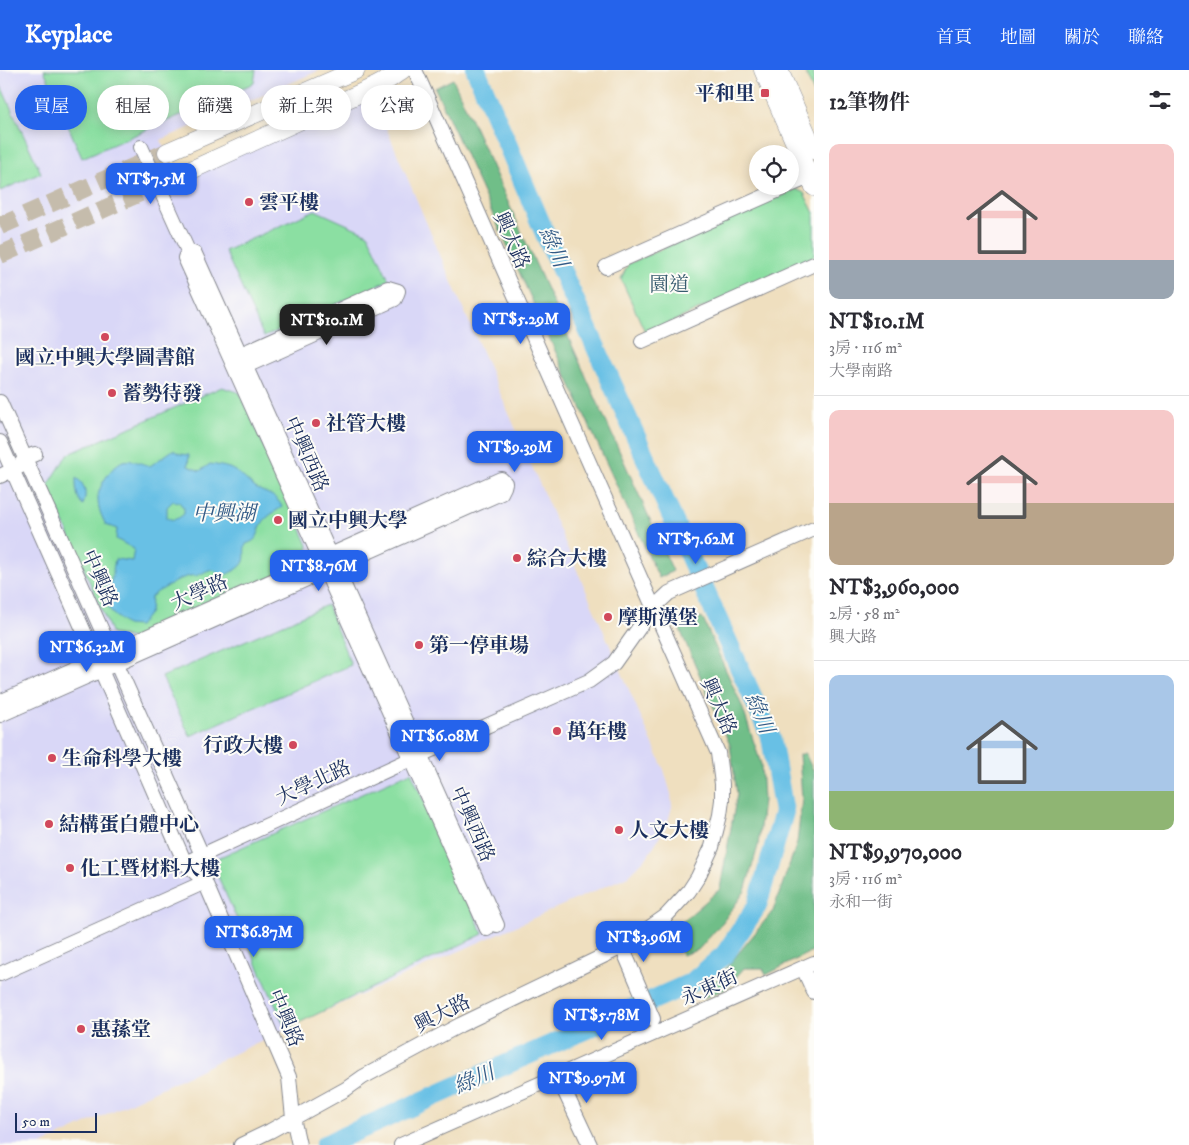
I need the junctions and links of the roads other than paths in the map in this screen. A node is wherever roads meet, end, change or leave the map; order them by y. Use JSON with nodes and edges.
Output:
{"nodes":[{"id":1,"x":333,"y":70,"type":"edge"},
{"id":2,"x":356,"y":70,"type":"edge"},
{"id":3,"x":395,"y":70,"type":"edge"},
{"id":4,"x":402,"y":70,"type":"edge"},
{"id":5,"x":415,"y":70,"type":"edge"},
{"id":6,"x":763,"y":70,"type":"edge"},
{"id":7,"x":779,"y":70,"type":"edge"},
{"id":8,"x":140,"y":147,"type":"dead end"},
{"id":9,"x":814,"y":150,"type":"edge"},
{"id":10,"x":171,"y":160,"type":"junction"},
{"id":11,"x":813,"y":179,"type":"edge"},
{"id":12,"x":799,"y":183,"type":"edge"},
{"id":13,"x":769,"y":195,"type":"edge"},
{"id":14,"x":814,"y":264,"type":"edge"},
{"id":15,"x":606,"y":267,"type":"dead end"},
{"id":16,"x":642,"y":341,"type":"dead end"},
{"id":17,"x":237,"y":364,"type":"junction"},
{"id":18,"x":0,"y":402,"type":"edge"},
{"id":19,"x":0,"y":442,"type":"edge"},
{"id":20,"x":30,"y":456,"type":"junction"},
{"id":21,"x":3,"y":459,"type":"edge"},
{"id":22,"x":6,"y":474,"type":"edge"},
{"id":23,"x":814,"y":529,"type":"edge"},
{"id":24,"x":328,"y":563,"type":"junction"},
{"id":25,"x":653,"y":608,"type":"junction"},
{"id":26,"x":113,"y":658,"type":"junction"},
{"id":27,"x":99,"y":664,"type":"junction"},
{"id":28,"x":0,"y":702,"type":"edge"},
{"id":29,"x":0,"y":715,"type":"edge"},
{"id":30,"x":416,"y":757,"type":"junction"},
{"id":31,"x":202,"y":855,"type":"junction"},
{"id":32,"x":185,"y":863,"type":"junction"},
{"id":33,"x":205,"y":882,"type":"junction"},
{"id":34,"x":492,"y":927,"type":"dead end"},
{"id":35,"x":622,"y":947,"type":"junction"},
{"id":36,"x":809,"y":965,"type":"edge"},
{"id":37,"x":0,"y":974,"type":"edge"},
{"id":38,"x":814,"y":992,"type":"edge"},
{"id":39,"x":652,"y":1019,"type":"dead end"},
{"id":40,"x":557,"y":1075,"type":"junction"},
{"id":41,"x":293,"y":1118,"type":"junction"},
{"id":42,"x":299,"y":1144,"type":"edge"},
{"id":43,"x":241,"y":1145,"type":"edge"},
{"id":44,"x":401,"y":1145,"type":"edge"},
{"id":45,"x":590,"y":1145,"type":"edge"}],
"edges":[{"from":1,"to":10,"type":"main road"},
{"from":2,"to":10,"type":"main road"},
{"from":3,"to":10,"type":"main road"},
{"from":4,"to":10,"type":"main road"},
{"from":5,"to":25,"type":"street","name":"興大路"},
{"from":6,"to":11,"type":"main road"},
{"from":7,"to":9,"type":"main road"},
{"from":8,"to":17,"type":"street","name":"中興西路"},
{"from":11,"to":12,"type":"street"},
{"from":13,"to":15,"type":"street"},
{"from":14,"to":16,"type":"street"},
{"from":17,"to":17,"type":"street"},
{"from":17,"to":24,"type":"street","name":"中興西路"},
{"from":18,"to":20,"type":"street","name":"中興路"},
{"from":19,"to":21,"type":"street","name":"中興路"},
{"from":20,"to":21,"type":"street"},
{"from":20,"to":22,"type":"street"},
{"from":20,"to":26,"type":"street","name":"中興路"},
{"from":21,"to":22,"type":"street","name":"中興路"},
{"from":22,"to":27,"type":"street","name":"中興路"},
{"from":23,"to":25,"type":"street","name":"大學北路"},
{"from":24,"to":24,"type":"street","name":"大學路"},
{"from":24,"to":26,"type":"street","name":"大學路"},
{"from":24,"to":30,"type":"street","name":"中興西路"},
{"from":25,"to":30,"type":"street","name":"大學北路"},
{"from":25,"to":35,"type":"street","name":"興大路"},
{"from":26,"to":27,"type":"street","name":"大學路"},
{"from":26,"to":31,"type":"street","name":"中興路"},
{"from":27,"to":28,"type":"street","name":"大學路"},
{"from":27,"to":29,"type":"street","name":"大學路"},
{"from":27,"to":32,"type":"street","name":"中興路"},
{"from":30,"to":31,"type":"street","name":"大學北路"},
{"from":30,"to":34,"type":"street","name":"中興西路"},
{"from":31,"to":32,"type":"street","name":"大學北路"},
{"from":31,"to":33,"type":"street","name":"中興路"},
{"from":32,"to":33,"type":"street","name":"中興路"},
{"from":33,"to":37,"type":"street"},
{"from":33,"to":41,"type":"street","name":"中興路"},
{"from":35,"to":39,"type":"street"},
{"from":35,"to":41,"type":"street","name":"興大路"},
{"from":36,"to":38,"type":"street"},
{"from":36,"to":40,"type":"street","name":"永東街"},
{"from":40,"to":44,"type":"street","name":"永東街"},
{"from":40,"to":45,"type":"street"},
{"from":41,"to":42,"type":"street","name":"中興路"},
{"from":41,"to":43,"type":"street","name":"興大路"}]}
